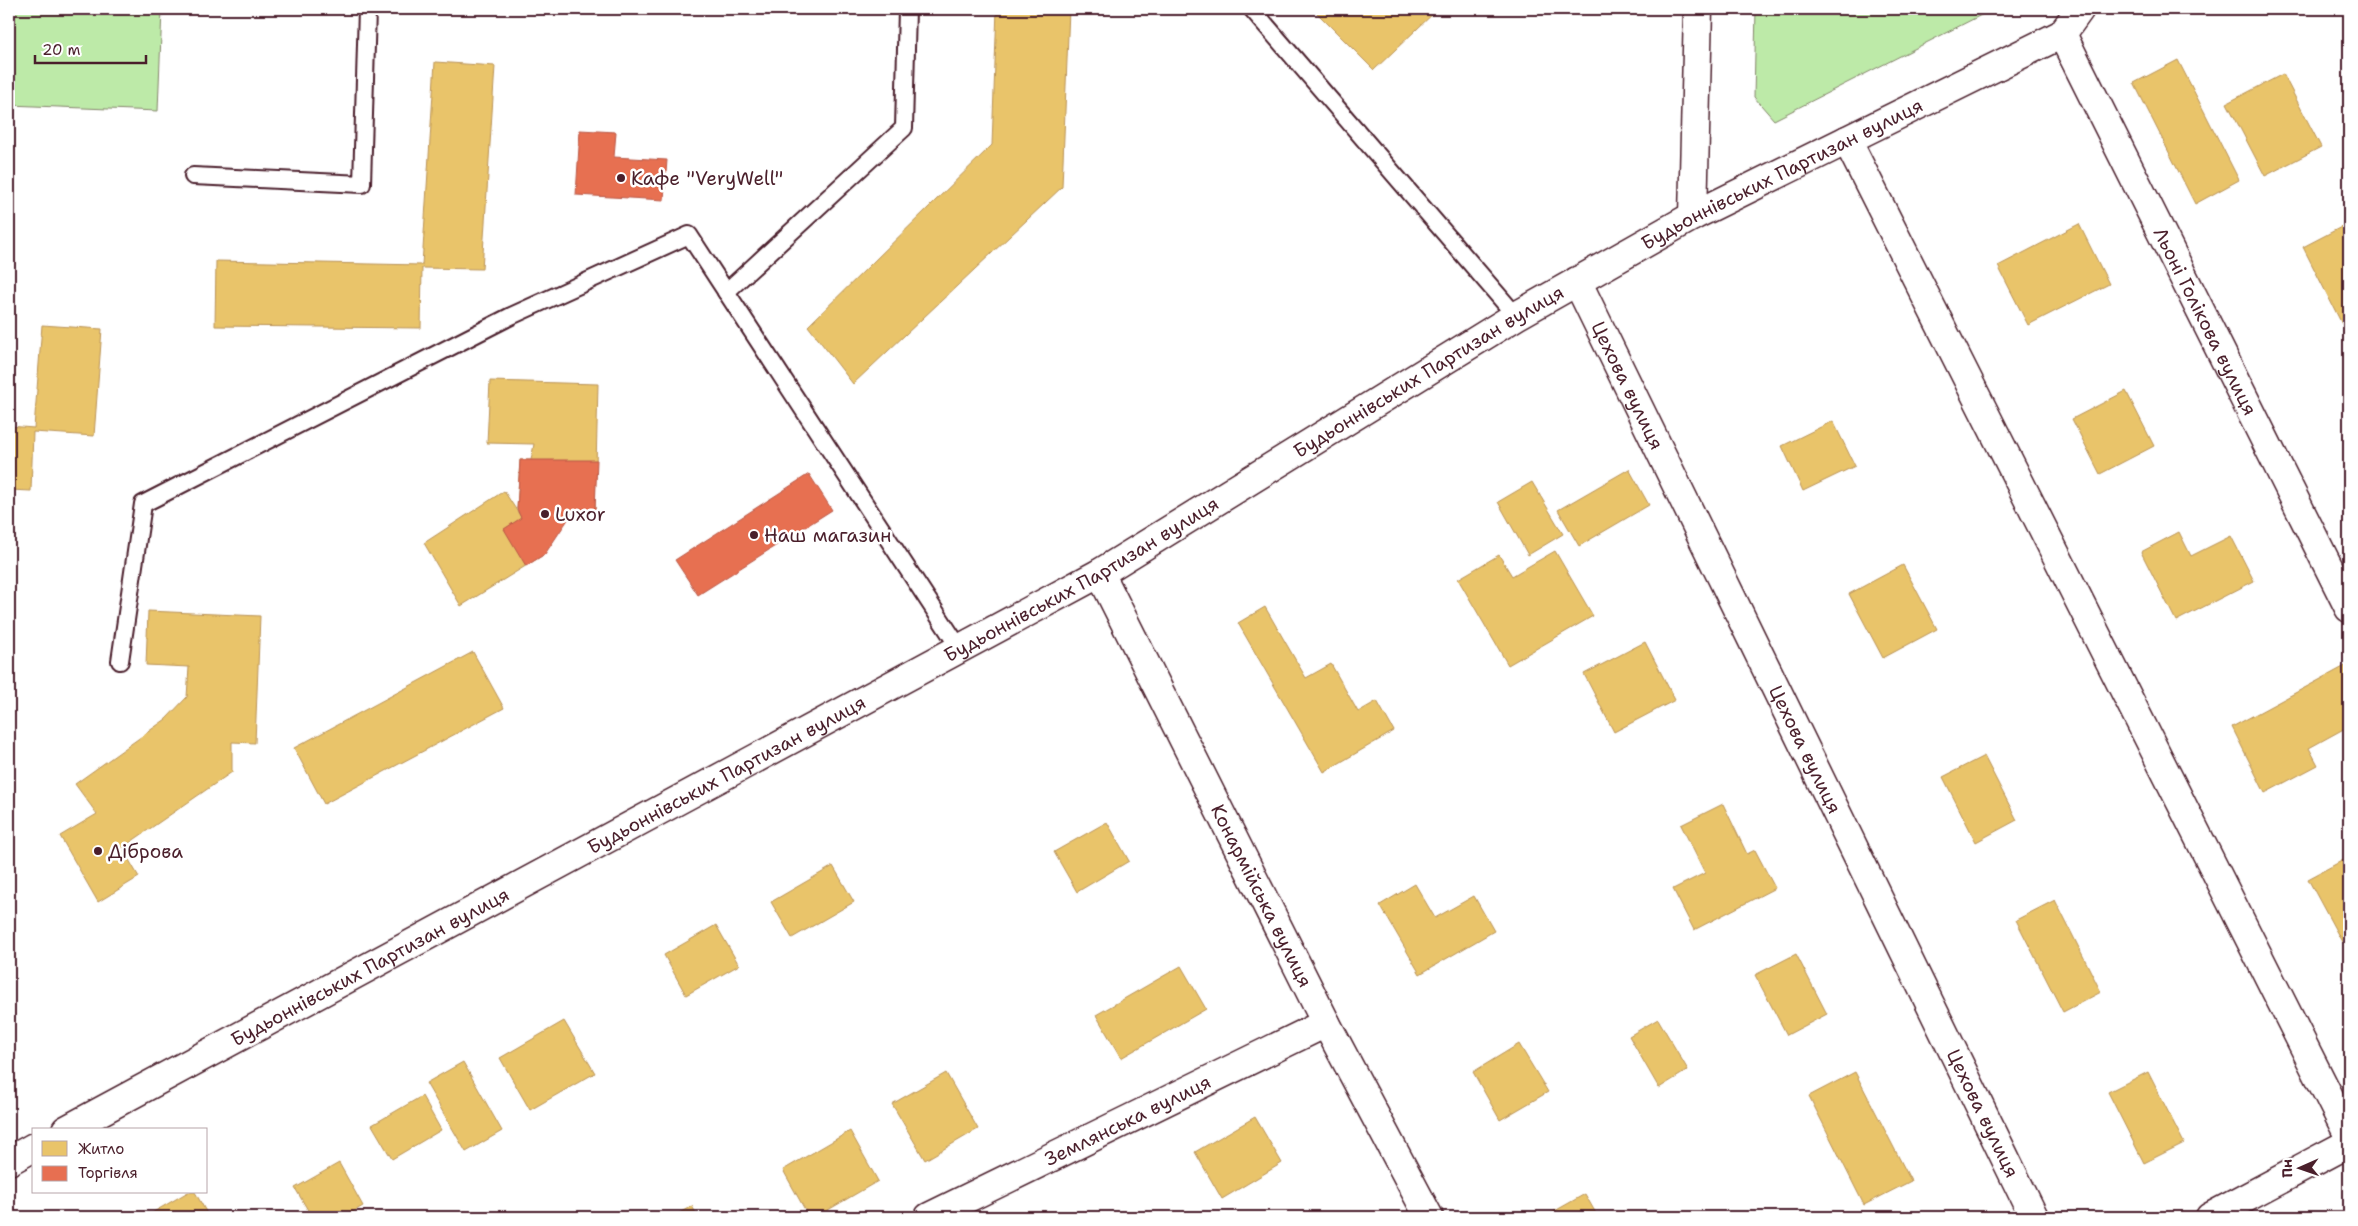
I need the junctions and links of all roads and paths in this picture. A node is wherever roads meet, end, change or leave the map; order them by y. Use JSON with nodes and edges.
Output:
{"nodes":[{"id":1,"x":367,"y":9,"type":"edge"},
{"id":2,"x":907,"y":9,"type":"edge"},
{"id":3,"x":1252,"y":9,"type":"edge"},
{"id":4,"x":1698,"y":9,"type":"edge"},
{"id":5,"x":2080,"y":9,"type":"edge"},
{"id":6,"x":2062,"y":34,"type":"junction"},
{"id":7,"x":1847,"y":140,"type":"junction"},
{"id":8,"x":193,"y":176,"type":"dead end"},
{"id":9,"x":1693,"y":216,"type":"junction"},
{"id":10,"x":1578,"y":281,"type":"junction"},
{"id":11,"x":726,"y":292,"type":"junction"},
{"id":12,"x":1516,"y":316,"type":"junction"},
{"id":13,"x":1100,"y":573,"type":"junction"},
{"id":14,"x":2349,"y":608,"type":"edge"},
{"id":15,"x":960,"y":649,"type":"junction"},
{"id":16,"x":120,"y":661,"type":"dead end"},
{"id":17,"x":1326,"y":1023,"type":"junction"},
{"id":18,"x":70,"y":1128,"type":"edge"},
{"id":19,"x":2349,"y":1136,"type":"edge"},
{"id":20,"x":2349,"y":1142,"type":"edge"},
{"id":21,"x":32,"y":1148,"type":"edge"},
{"id":22,"x":9,"y":1160,"type":"edge"},
{"id":23,"x":929,"y":1217,"type":"edge"},
{"id":24,"x":1429,"y":1217,"type":"edge"},
{"id":25,"x":2034,"y":1217,"type":"edge"},
{"id":26,"x":2210,"y":1217,"type":"edge"}],
"edges":[{"from":1,"to":8,"type":"lane"},
{"from":2,"to":11,"type":"lane"},
{"from":3,"to":12,"type":"lane"},
{"from":4,"to":9,"type":"street"},
{"from":5,"to":6,"type":"street","name":"Будьоннівських Партизан вулиця"},
{"from":6,"to":7,"type":"street","name":"Будьоннівських Партизан вулиця"},
{"from":6,"to":14,"type":"street","name":"Льоні Голікова вулиця"},
{"from":7,"to":9,"type":"street","name":"Будьоннівських Партизан вулиця"},
{"from":7,"to":19,"type":"street"},
{"from":9,"to":10,"type":"street","name":"Будьоннівських Партизан вулиця"},
{"from":10,"to":12,"type":"street","name":"Будьоннівських Партизан вулиця"},
{"from":10,"to":25,"type":"street","name":"Цехова вулиця"},
{"from":11,"to":15,"type":"lane"},
{"from":11,"to":16,"type":"lane"},
{"from":12,"to":13,"type":"street","name":"Будьоннівських Партизан вулиця"},
{"from":13,"to":15,"type":"street","name":"Будьоннівських Партизан вулиця"},
{"from":13,"to":17,"type":"street","name":"Конармійська вулиця"},
{"from":15,"to":18,"type":"street","name":"Будьоннівських Партизан вулиця"},
{"from":17,"to":23,"type":"street","name":"Землянська вулиця"},
{"from":17,"to":24,"type":"street","name":"Конармійська вулиця"},
{"from":20,"to":26,"type":"street"},
{"from":21,"to":22,"type":"street"}]}
